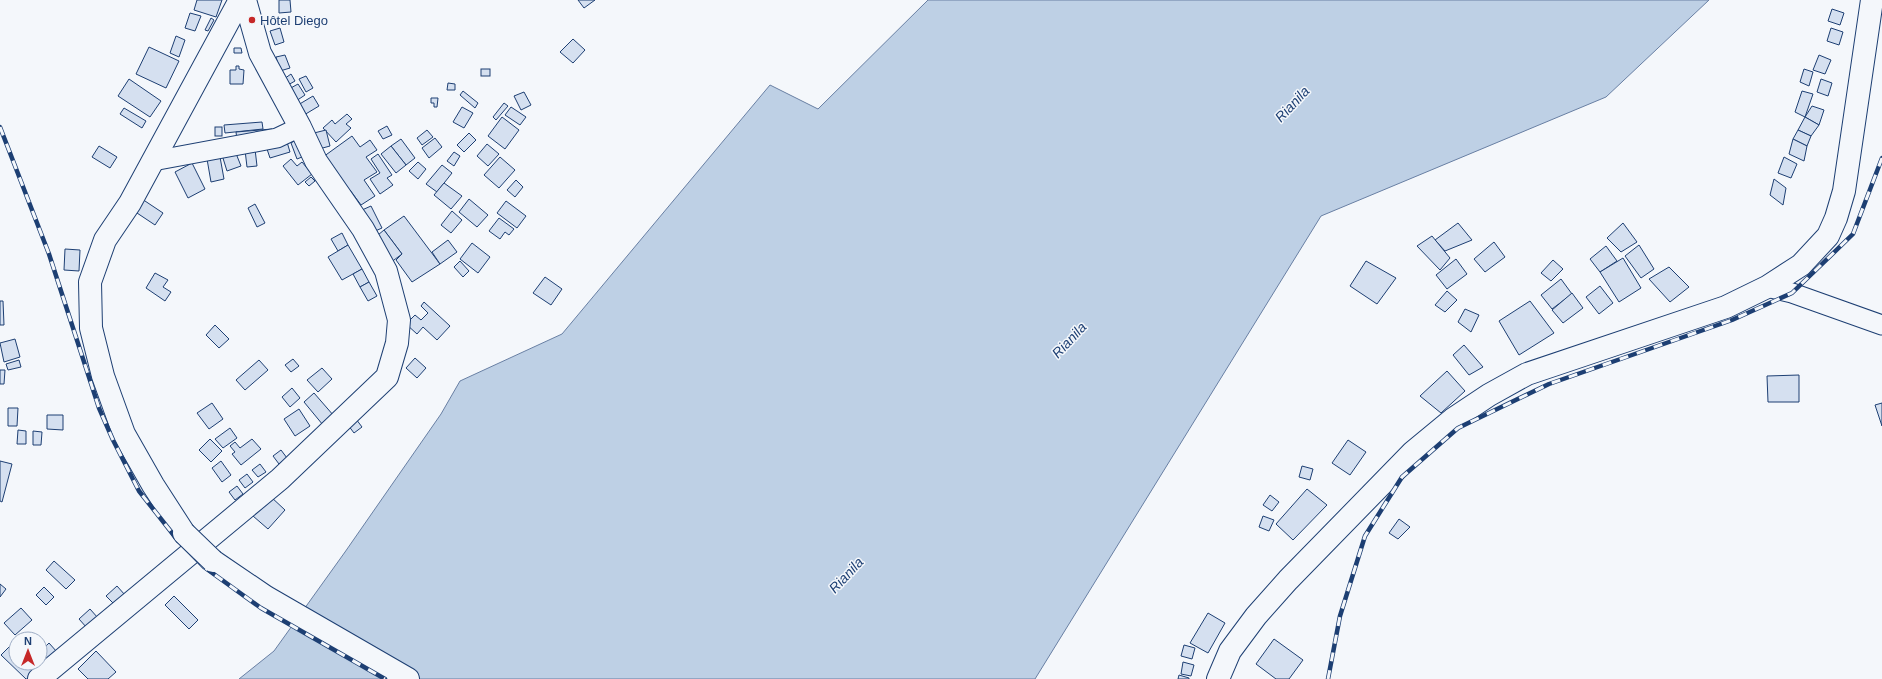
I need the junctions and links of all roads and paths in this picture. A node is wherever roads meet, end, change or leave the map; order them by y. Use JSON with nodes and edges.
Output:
{"nodes":[{"id":1,"x":240,"y":0,"type":"edge"},
{"id":2,"x":245,"y":0,"type":"edge"},
{"id":3,"x":1872,"y":0,"type":"edge"},
{"id":4,"x":300,"y":127,"type":"junction"},
{"id":5,"x":153,"y":161,"type":"junction"},
{"id":6,"x":1767,"y":287,"type":"junction"},
{"id":7,"x":1882,"y":325,"type":"edge"},
{"id":8,"x":39,"y":679,"type":"edge"},
{"id":9,"x":408,"y":679,"type":"edge"},
{"id":10,"x":1218,"y":679,"type":"edge"}],
"edges":[{"from":1,"to":5,"type":"main road"},
{"from":2,"to":4,"type":"main road"},
{"from":3,"to":6,"type":"main road"},
{"from":4,"to":5,"type":"street"},
{"from":4,"to":8,"type":"main road"},
{"from":5,"to":9,"type":"main road","bridge":true},
{"from":6,"to":7,"type":"street"},
{"from":6,"to":10,"type":"main road"}]}
